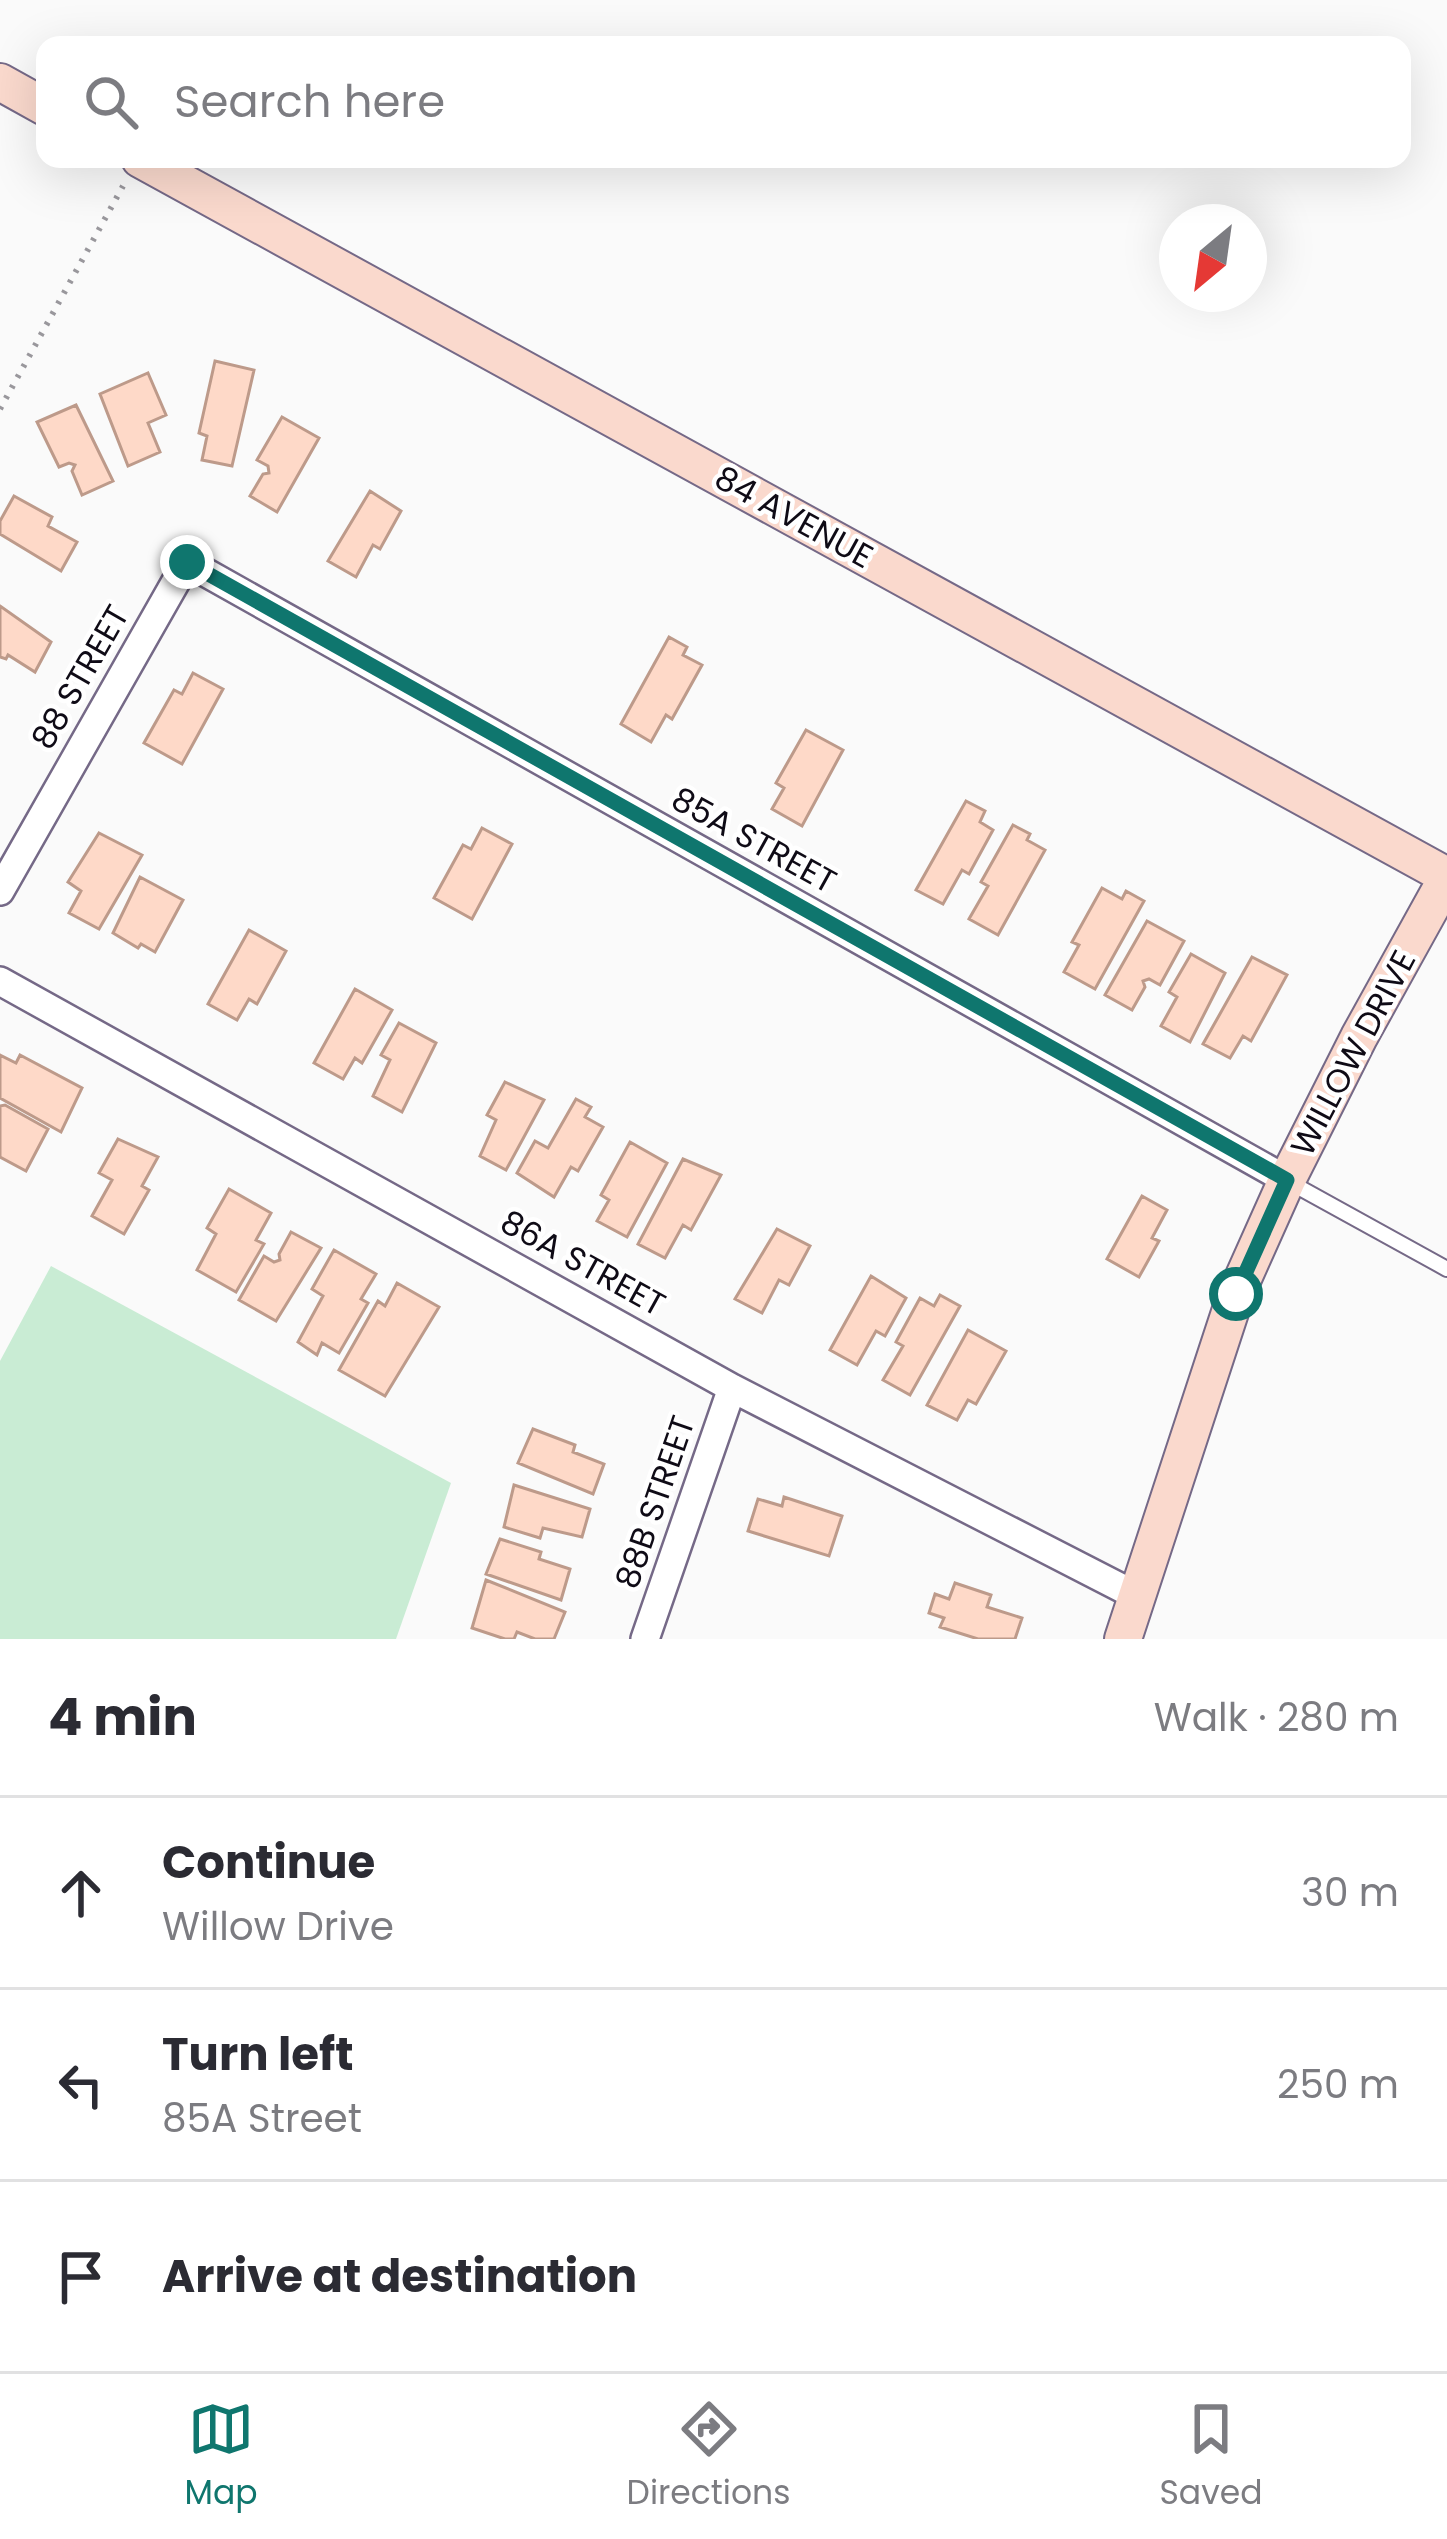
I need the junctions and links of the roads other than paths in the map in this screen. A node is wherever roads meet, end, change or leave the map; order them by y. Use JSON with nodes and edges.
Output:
{"nodes":[{"id":1,"x":0,"y":82,"type":"edge"},
{"id":2,"x":36,"y":101,"type":"edge"},
{"id":3,"x":135,"y":168,"type":"edge"},
{"id":4,"x":187,"y":562,"type":"joint"},
{"id":5,"x":1447,"y":877,"type":"edge"},
{"id":6,"x":0,"y":891,"type":"edge"},
{"id":7,"x":0,"y":981,"type":"edge"},
{"id":8,"x":1287,"y":1180,"type":"junction"},
{"id":9,"x":1447,"y":1269,"type":"edge"},
{"id":10,"x":732,"y":1388,"type":"junction"},
{"id":11,"x":1137,"y":1596,"type":"junction"},
{"id":12,"x":645,"y":1639,"type":"edge"},
{"id":13,"x":1123,"y":1639,"type":"edge"}],
"edges":[{"from":1,"to":2,"type":"street"},
{"from":3,"to":5,"type":"street","name":"84 AVENUE"},
{"from":4,"to":6,"type":"street","name":"88 STREET"},
{"from":4,"to":8,"type":"street","name":"85A STREET"},
{"from":5,"to":8,"type":"street","name":"WILLOW DRIVE"},
{"from":7,"to":10,"type":"street","name":"86A STREET"},
{"from":8,"to":9,"type":"lane"},
{"from":8,"to":11,"type":"street","name":"WILLOW DRIVE"},
{"from":10,"to":11,"type":"street","name":"86A STREET"},
{"from":10,"to":12,"type":"street","name":"88B STREET"},
{"from":11,"to":13,"type":"street","name":"WILLOW DRIVE"}]}
